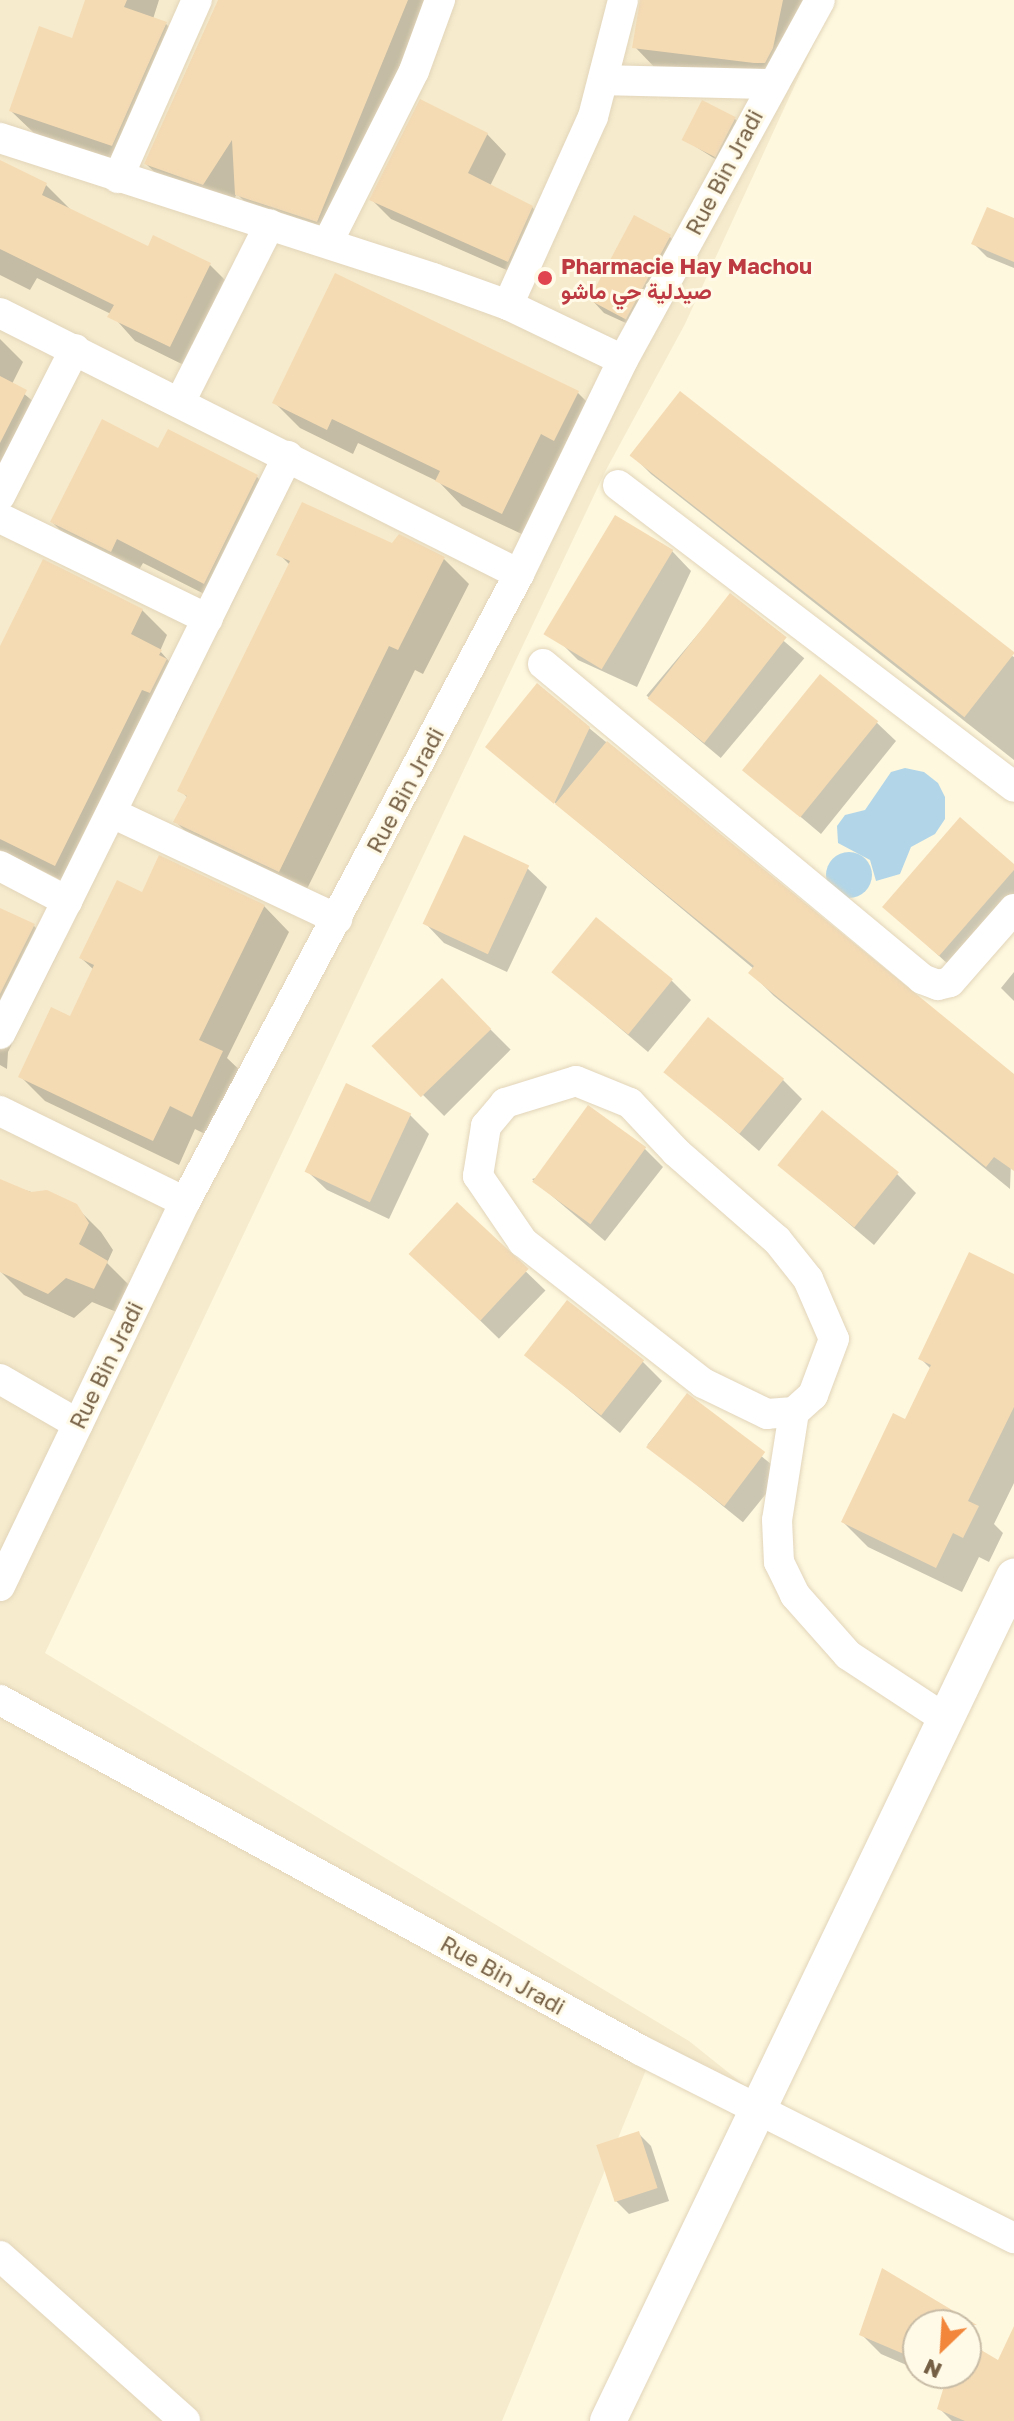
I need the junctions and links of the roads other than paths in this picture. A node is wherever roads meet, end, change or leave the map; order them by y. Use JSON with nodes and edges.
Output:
{"nodes":[{"id":1,"x":197,"y":0,"type":"edge"},
{"id":2,"x":440,"y":0,"type":"edge"},
{"id":3,"x":623,"y":0,"type":"edge"},
{"id":4,"x":820,"y":0,"type":"edge"},
{"id":5,"x":603,"y":80,"type":"junction"},
{"id":6,"x":772,"y":84,"type":"junction"},
{"id":7,"x":0,"y":138,"type":"edge"},
{"id":8,"x":118,"y":178,"type":"junction"},
{"id":9,"x":270,"y":224,"type":"junction"},
{"id":10,"x":328,"y":242,"type":"junction"},
{"id":11,"x":508,"y":305,"type":"junction"},
{"id":12,"x":0,"y":313,"type":"edge"},
{"id":13,"x":75,"y":349,"type":"junction"},
{"id":14,"x":623,"y":360,"type":"junction"},
{"id":15,"x":180,"y":402,"type":"junction"},
{"id":16,"x":288,"y":456,"type":"junction"},
{"id":17,"x":618,"y":485,"type":"dead end"},
{"id":18,"x":0,"y":496,"type":"edge"},
{"id":19,"x":0,"y":518,"type":"edge"},
{"id":20,"x":519,"y":574,"type":"junction"},
{"id":21,"x":208,"y":619,"type":"junction"},
{"id":22,"x":543,"y":664,"type":"dead end"},
{"id":23,"x":1014,"y":787,"type":"edge"},
{"id":24,"x":112,"y":813,"type":"junction"},
{"id":25,"x":0,"y":866,"type":"edge"},
{"id":26,"x":67,"y":901,"type":"junction"},
{"id":27,"x":1014,"y":909,"type":"edge"},
{"id":28,"x":337,"y":919,"type":"junction"},
{"id":29,"x":0,"y":1034,"type":"edge"},
{"id":30,"x":0,"y":1111,"type":"edge"},
{"id":31,"x":185,"y":1202,"type":"junction"},
{"id":32,"x":0,"y":1379,"type":"edge"},
{"id":33,"x":794,"y":1412,"type":"junction"},
{"id":34,"x":78,"y":1424,"type":"junction"},
{"id":35,"x":1014,"y":1577,"type":"edge"},
{"id":36,"x":0,"y":1586,"type":"edge"},
{"id":37,"x":0,"y":1700,"type":"edge"},
{"id":38,"x":947,"y":1720,"type":"junction"},
{"id":39,"x":760,"y":2109,"type":"junction"},
{"id":40,"x":1014,"y":2238,"type":"edge"},
{"id":41,"x":0,"y":2256,"type":"edge"},
{"id":42,"x":185,"y":2421,"type":"edge"},
{"id":43,"x":608,"y":2421,"type":"edge"}],
"edges":[{"from":1,"to":8,"type":"street"},
{"from":2,"to":10,"type":"street"},
{"from":3,"to":5,"type":"street"},
{"from":4,"to":6,"type":"street","name":"Rue Bin Jradi"},
{"from":5,"to":6,"type":"street"},
{"from":5,"to":11,"type":"street"},
{"from":6,"to":14,"type":"street","name":"Rue Bin Jradi"},
{"from":7,"to":8,"type":"street"},
{"from":8,"to":9,"type":"street"},
{"from":9,"to":10,"type":"street"},
{"from":9,"to":15,"type":"street"},
{"from":10,"to":11,"type":"street"},
{"from":11,"to":14,"type":"street"},
{"from":12,"to":13,"type":"street"},
{"from":13,"to":15,"type":"street"},
{"from":13,"to":18,"type":"street"},
{"from":14,"to":20,"type":"street","name":"Rue Bin Jradi"},
{"from":15,"to":16,"type":"street"},
{"from":16,"to":20,"type":"street"},
{"from":16,"to":21,"type":"street"},
{"from":17,"to":23,"type":"street"},
{"from":19,"to":21,"type":"street"},
{"from":20,"to":28,"type":"street","name":"Rue Bin Jradi"},
{"from":21,"to":24,"type":"street"},
{"from":22,"to":27,"type":"street"},
{"from":24,"to":26,"type":"street"},
{"from":24,"to":28,"type":"street"},
{"from":25,"to":26,"type":"street"},
{"from":26,"to":29,"type":"street"},
{"from":28,"to":31,"type":"street","name":"Rue Bin Jradi"},
{"from":30,"to":31,"type":"street"},
{"from":31,"to":34,"type":"street","name":"Rue Bin Jradi"},
{"from":32,"to":34,"type":"street"},
{"from":33,"to":33,"type":"street"},
{"from":33,"to":38,"type":"street"},
{"from":34,"to":36,"type":"street","name":"Rue Bin Jradi"},
{"from":35,"to":38,"type":"street"},
{"from":37,"to":39,"type":"street","name":"Rue Bin Jradi"},
{"from":38,"to":39,"type":"street"},
{"from":39,"to":40,"type":"street","name":"Rue Bin Jradi"},
{"from":39,"to":43,"type":"street"},
{"from":41,"to":42,"type":"street"}]}
